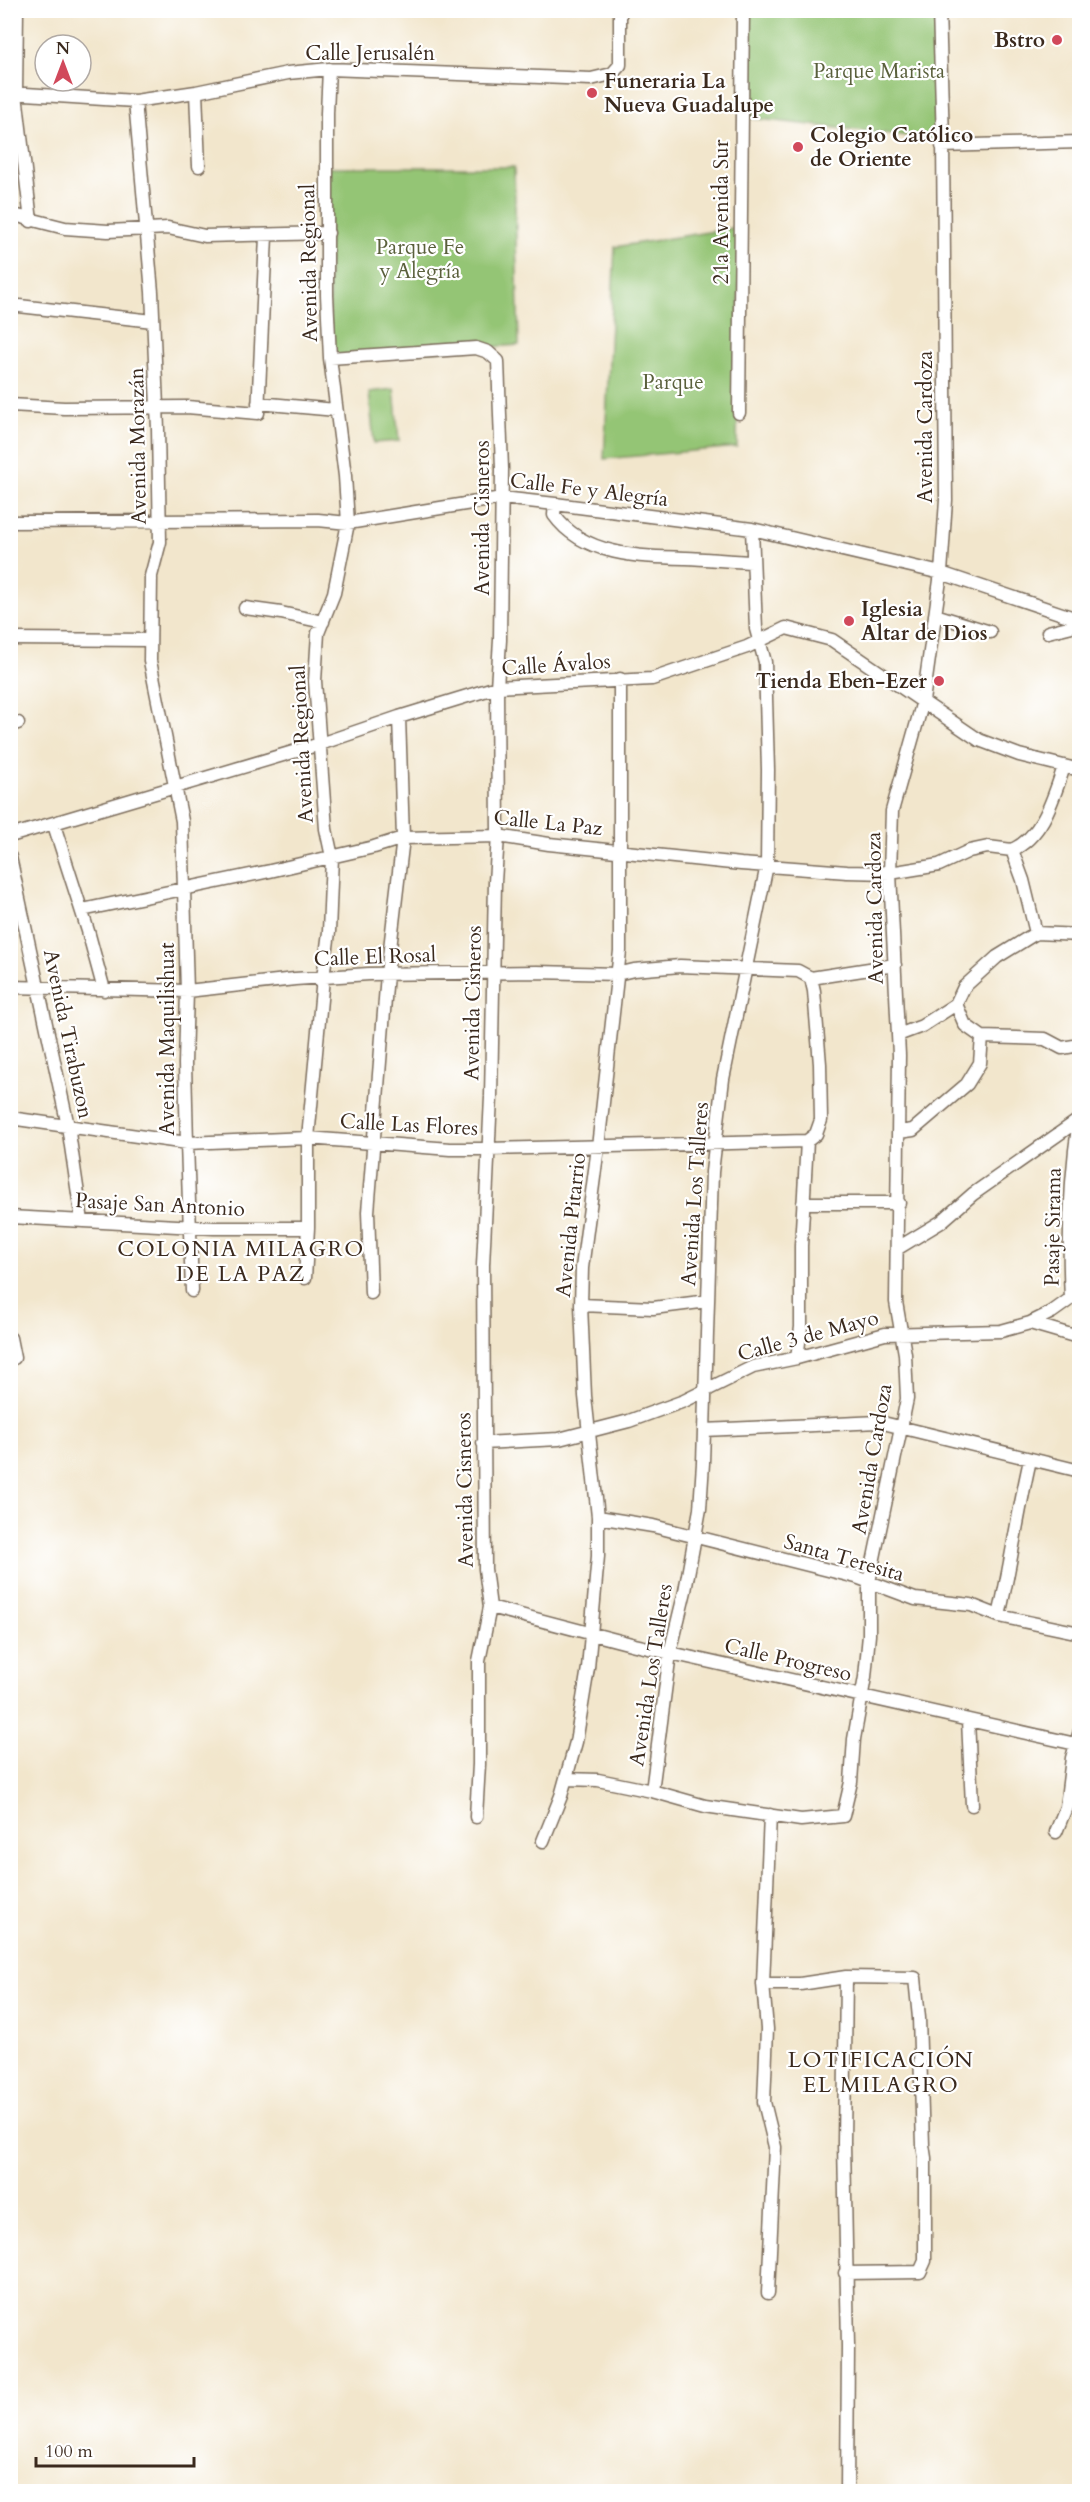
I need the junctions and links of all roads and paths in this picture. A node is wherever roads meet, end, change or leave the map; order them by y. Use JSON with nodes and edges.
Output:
{"nodes":[{"id":1,"x":17,"y":10,"type":"edge"},
{"id":2,"x":620,"y":10,"type":"edge"},
{"id":3,"x":743,"y":10,"type":"edge"},
{"id":4,"x":939,"y":10,"type":"edge"},
{"id":5,"x":329,"y":69,"type":"junction"},
{"id":6,"x":196,"y":92,"type":"junction"},
{"id":7,"x":13,"y":94,"type":"edge"},
{"id":8,"x":135,"y":101,"type":"junction"},
{"id":9,"x":1080,"y":142,"type":"edge"},
{"id":10,"x":942,"y":146,"type":"junction"},
{"id":11,"x":199,"y":166,"type":"dead end"},
{"id":12,"x":10,"y":214,"type":"edge"},
{"id":13,"x":31,"y":221,"type":"junction"},
{"id":14,"x":147,"y":229,"type":"junction"},
{"id":15,"x":328,"y":233,"type":"junction"},
{"id":16,"x":266,"y":236,"type":"junction"},
{"id":17,"x":10,"y":305,"type":"edge"},
{"id":18,"x":153,"y":321,"type":"junction"},
{"id":19,"x":330,"y":358,"type":"junction"},
{"id":20,"x":10,"y":405,"type":"edge"},
{"id":21,"x":157,"y":406,"type":"junction"},
{"id":22,"x":258,"y":408,"type":"junction"},
{"id":23,"x":336,"y":410,"type":"junction"},
{"id":24,"x":739,"y":413,"type":"dead end"},
{"id":25,"x":502,"y":498,"type":"junction"},
{"id":26,"x":555,"y":504,"type":"junction"},
{"id":27,"x":160,"y":521,"type":"junction"},
{"id":28,"x":10,"y":522,"type":"edge"},
{"id":29,"x":348,"y":523,"type":"junction"},
{"id":30,"x":752,"y":530,"type":"junction"},
{"id":31,"x":752,"y":562,"type":"junction"},
{"id":32,"x":941,"y":573,"type":"junction"},
{"id":33,"x":246,"y":608,"type":"dead end"},
{"id":34,"x":935,"y":615,"type":"junction"},
{"id":35,"x":322,"y":622,"type":"junction"},
{"id":36,"x":1080,"y":622,"type":"edge"},
{"id":37,"x":990,"y":632,"type":"dead end"},
{"id":38,"x":1048,"y":632,"type":"dead end"},
{"id":39,"x":10,"y":639,"type":"edge"},
{"id":40,"x":150,"y":640,"type":"junction"},
{"id":41,"x":759,"y":641,"type":"junction"},
{"id":42,"x":620,"y":679,"type":"junction"},
{"id":43,"x":497,"y":687,"type":"junction"},
{"id":44,"x":923,"y":701,"type":"junction"},
{"id":45,"x":399,"y":717,"type":"junction"},
{"id":46,"x":320,"y":744,"type":"junction"},
{"id":47,"x":1064,"y":767,"type":"junction"},
{"id":48,"x":1080,"y":771,"type":"edge"},
{"id":49,"x":175,"y":788,"type":"junction"},
{"id":50,"x":54,"y":825,"type":"junction"},
{"id":51,"x":10,"y":836,"type":"edge"},
{"id":52,"x":498,"y":836,"type":"junction"},
{"id":53,"x":403,"y":838,"type":"junction"},
{"id":54,"x":620,"y":851,"type":"junction"},
{"id":55,"x":1014,"y":854,"type":"junction"},
{"id":56,"x":10,"y":857,"type":"edge"},
{"id":57,"x":332,"y":857,"type":"junction"},
{"id":58,"x":767,"y":866,"type":"junction"},
{"id":59,"x":890,"y":873,"type":"junction"},
{"id":60,"x":184,"y":890,"type":"junction"},
{"id":61,"x":82,"y":910,"type":"junction"},
{"id":62,"x":1036,"y":933,"type":"junction"},
{"id":63,"x":1080,"y":935,"type":"edge"},
{"id":64,"x":895,"y":965,"type":"junction"},
{"id":65,"x":748,"y":967,"type":"junction"},
{"id":66,"x":493,"y":973,"type":"junction"},
{"id":67,"x":387,"y":974,"type":"junction"},
{"id":68,"x":617,"y":974,"type":"junction"},
{"id":69,"x":322,"y":978,"type":"junction"},
{"id":70,"x":811,"y":978,"type":"junction"},
{"id":71,"x":10,"y":987,"type":"edge"},
{"id":72,"x":39,"y":989,"type":"junction"},
{"id":73,"x":104,"y":990,"type":"junction"},
{"id":74,"x":187,"y":991,"type":"junction"},
{"id":75,"x":956,"y":1004,"type":"junction"},
{"id":76,"x":898,"y":1035,"type":"junction"},
{"id":77,"x":982,"y":1037,"type":"junction"},
{"id":78,"x":1080,"y":1045,"type":"edge"},
{"id":79,"x":10,"y":1118,"type":"edge"},
{"id":80,"x":1079,"y":1120,"type":"edge"},
{"id":81,"x":68,"y":1125,"type":"junction"},
{"id":82,"x":899,"y":1132,"type":"junction"},
{"id":83,"x":308,"y":1138,"type":"junction"},
{"id":84,"x":807,"y":1141,"type":"junction"},
{"id":85,"x":187,"y":1143,"type":"junction"},
{"id":86,"x":375,"y":1143,"type":"junction"},
{"id":87,"x":716,"y":1144,"type":"junction"},
{"id":88,"x":598,"y":1147,"type":"junction"},
{"id":89,"x":488,"y":1149,"type":"junction"},
{"id":90,"x":803,"y":1203,"type":"junction"},
{"id":91,"x":899,"y":1203,"type":"junction"},
{"id":92,"x":10,"y":1217,"type":"edge"},
{"id":93,"x":82,"y":1221,"type":"junction"},
{"id":94,"x":190,"y":1227,"type":"junction"},
{"id":95,"x":308,"y":1228,"type":"junction"},
{"id":96,"x":898,"y":1248,"type":"junction"},
{"id":97,"x":305,"y":1278,"type":"dead end"},
{"id":98,"x":192,"y":1291,"type":"dead end"},
{"id":99,"x":371,"y":1293,"type":"dead end"},
{"id":100,"x":1075,"y":1296,"type":"edge"},
{"id":101,"x":708,"y":1301,"type":"junction"},
{"id":102,"x":581,"y":1305,"type":"junction"},
{"id":103,"x":1030,"y":1323,"type":"junction"},
{"id":104,"x":902,"y":1334,"type":"junction"},
{"id":105,"x":1080,"y":1334,"type":"edge"},
{"id":106,"x":10,"y":1338,"type":"edge"},
{"id":107,"x":14,"y":1358,"type":"dead end"},
{"id":108,"x":797,"y":1358,"type":"junction"},
{"id":109,"x":704,"y":1390,"type":"junction"},
{"id":110,"x":900,"y":1426,"type":"junction"},
{"id":111,"x":704,"y":1430,"type":"junction"},
{"id":112,"x":588,"y":1431,"type":"junction"},
{"id":113,"x":483,"y":1443,"type":"junction"},
{"id":114,"x":1030,"y":1460,"type":"junction"},
{"id":115,"x":1080,"y":1472,"type":"edge"},
{"id":116,"x":598,"y":1517,"type":"junction"},
{"id":117,"x":694,"y":1537,"type":"junction"},
{"id":118,"x":869,"y":1582,"type":"junction"},
{"id":119,"x":490,"y":1607,"type":"junction"},
{"id":120,"x":999,"y":1616,"type":"junction"},
{"id":121,"x":1080,"y":1633,"type":"edge"},
{"id":122,"x":591,"y":1634,"type":"junction"},
{"id":123,"x":670,"y":1653,"type":"junction"},
{"id":124,"x":861,"y":1697,"type":"junction"},
{"id":125,"x":968,"y":1720,"type":"junction"},
{"id":126,"x":1080,"y":1731,"type":"edge"},
{"id":127,"x":1078,"y":1744,"type":"edge"},
{"id":128,"x":566,"y":1779,"type":"junction"},
{"id":129,"x":652,"y":1791,"type":"junction"},
{"id":130,"x":972,"y":1805,"type":"dead end"},
{"id":131,"x":770,"y":1815,"type":"junction"},
{"id":132,"x":476,"y":1817,"type":"dead end"},
{"id":133,"x":1056,"y":1832,"type":"dead end"},
{"id":134,"x":543,"y":1841,"type":"dead end"},
{"id":135,"x":846,"y":1977,"type":"junction"},
{"id":136,"x":763,"y":1984,"type":"junction"},
{"id":137,"x":845,"y":2273,"type":"junction"},
{"id":138,"x":768,"y":2293,"type":"dead end"},
{"id":139,"x":847,"y":2492,"type":"edge"}],
"edges":[{"from":1,"to":7,"type":"street"},
{"from":2,"to":5,"type":"street","name":"Calle Jerusalén"},
{"from":3,"to":24,"type":"street","name":"21a Avenida Sur"},
{"from":4,"to":10,"type":"street","name":"Avenida Cardoza"},
{"from":5,"to":6,"type":"street","name":"Calle Jerusalén"},
{"from":5,"to":15,"type":"street","name":"Avenida Regional"},
{"from":6,"to":8,"type":"street","name":"Calle Jerusalén"},
{"from":6,"to":11,"type":"street"},
{"from":7,"to":8,"type":"street","name":"Calle Jerusalén"},
{"from":7,"to":13,"type":"street"},
{"from":8,"to":14,"type":"street","name":"Avenida Morazán"},
{"from":9,"to":10,"type":"street"},
{"from":10,"to":32,"type":"street","name":"Avenida Cardoza"},
{"from":12,"to":13,"type":"street"},
{"from":13,"to":14,"type":"street"},
{"from":14,"to":16,"type":"street"},
{"from":14,"to":18,"type":"street","name":"Avenida Morazán"},
{"from":15,"to":16,"type":"street"},
{"from":15,"to":19,"type":"street","name":"Avenida Regional"},
{"from":16,"to":22,"type":"street"},
{"from":17,"to":18,"type":"street"},
{"from":18,"to":21,"type":"street","name":"Avenida Morazán"},
{"from":19,"to":23,"type":"street","name":"Avenida Regional"},
{"from":19,"to":25,"type":"street","name":"Avenida Cisneros"},
{"from":20,"to":21,"type":"street"},
{"from":21,"to":22,"type":"street"},
{"from":21,"to":27,"type":"street","name":"Avenida Morazán"},
{"from":22,"to":23,"type":"street"},
{"from":23,"to":29,"type":"street","name":"Avenida Regional"},
{"from":25,"to":26,"type":"street","name":"Calle Fe y Alegría"},
{"from":25,"to":29,"type":"street","name":"Calle Fe y Alegría"},
{"from":25,"to":43,"type":"street","name":"Avenida Cisneros"},
{"from":26,"to":30,"type":"street","name":"Calle Fe y Alegría"},
{"from":26,"to":31,"type":"street"},
{"from":27,"to":28,"type":"street","name":"Calle Fe y Alegría"},
{"from":27,"to":29,"type":"street","name":"Calle Fe y Alegría"},
{"from":27,"to":40,"type":"street","name":"Avenida Morazán"},
{"from":29,"to":35,"type":"street","name":"Avenida Regional"},
{"from":30,"to":31,"type":"street","name":"Avenida Los Talleres"},
{"from":30,"to":32,"type":"street","name":"Calle Fe y Alegría"},
{"from":31,"to":41,"type":"street","name":"Avenida Los Talleres"},
{"from":32,"to":34,"type":"street","name":"Avenida Cardoza"},
{"from":32,"to":36,"type":"street","name":"Calle Fe y Alegría"},
{"from":33,"to":35,"type":"street"},
{"from":34,"to":37,"type":"street"},
{"from":34,"to":44,"type":"street","name":"Avenida Cardoza"},
{"from":35,"to":46,"type":"street","name":"Avenida Regional"},
{"from":36,"to":38,"type":"street"},
{"from":39,"to":40,"type":"street"},
{"from":40,"to":49,"type":"street","name":"Avenida Morazán"},
{"from":41,"to":42,"type":"street","name":"Calle Ávalos"},
{"from":41,"to":44,"type":"street","name":"Calle Ávalos"},
{"from":41,"to":58,"type":"street","name":"Avenida Los Talleres"},
{"from":42,"to":43,"type":"street","name":"Calle Ávalos"},
{"from":42,"to":54,"type":"street","name":"Avenida Pitarrio"},
{"from":43,"to":45,"type":"street","name":"Calle Ávalos"},
{"from":43,"to":52,"type":"street","name":"Avenida Cisneros"},
{"from":44,"to":47,"type":"street","name":"Calle Ávalos"},
{"from":44,"to":59,"type":"street","name":"Avenida Cardoza"},
{"from":45,"to":46,"type":"street","name":"Calle Ávalos"},
{"from":45,"to":53,"type":"street"},
{"from":46,"to":49,"type":"street","name":"Calle Ávalos"},
{"from":46,"to":57,"type":"street","name":"Avenida Regional"},
{"from":47,"to":48,"type":"street","name":"Calle Ávalos"},
{"from":47,"to":55,"type":"street"},
{"from":49,"to":50,"type":"street","name":"Calle Ávalos"},
{"from":49,"to":60,"type":"street","name":"Avenida Maquilishuat"},
{"from":50,"to":51,"type":"street","name":"Calle Ávalos"},
{"from":50,"to":61,"type":"street"},
{"from":52,"to":53,"type":"street","name":"Calle La Paz"},
{"from":52,"to":54,"type":"street","name":"Calle La Paz"},
{"from":52,"to":66,"type":"street","name":"Avenida Cisneros"},
{"from":53,"to":57,"type":"street","name":"Calle La Paz"},
{"from":53,"to":67,"type":"street"},
{"from":54,"to":58,"type":"street","name":"Calle La Paz"},
{"from":54,"to":68,"type":"street","name":"Avenida Pitarrio"},
{"from":55,"to":59,"type":"street","name":"Calle La Paz"},
{"from":55,"to":62,"type":"street"},
{"from":56,"to":72,"type":"street","name":"Avenida Tirabuzon"},
{"from":57,"to":60,"type":"street","name":"Calle La Paz"},
{"from":57,"to":69,"type":"street","name":"Avenida Regional"},
{"from":58,"to":59,"type":"street","name":"Calle La Paz"},
{"from":58,"to":65,"type":"street","name":"Avenida Los Talleres"},
{"from":59,"to":64,"type":"street","name":"Avenida Cardoza"},
{"from":60,"to":61,"type":"street","name":"Calle La Paz"},
{"from":60,"to":74,"type":"street","name":"Avenida Maquilishuat"},
{"from":61,"to":73,"type":"street"},
{"from":62,"to":63,"type":"street"},
{"from":62,"to":75,"type":"street"},
{"from":64,"to":70,"type":"street"},
{"from":64,"to":76,"type":"street","name":"Avenida Cardoza"},
{"from":65,"to":68,"type":"street","name":"Calle El Rosal"},
{"from":65,"to":70,"type":"street","name":"Calle El Rosal"},
{"from":65,"to":87,"type":"street","name":"Avenida Los Talleres"},
{"from":66,"to":67,"type":"street","name":"Calle El Rosal"},
{"from":66,"to":68,"type":"street","name":"Calle El Rosal"},
{"from":66,"to":89,"type":"street","name":"Avenida Cisneros"},
{"from":67,"to":69,"type":"street","name":"Calle El Rosal"},
{"from":67,"to":86,"type":"street"},
{"from":68,"to":88,"type":"street","name":"Avenida Pitarrio"},
{"from":69,"to":74,"type":"street","name":"Calle El Rosal"},
{"from":69,"to":83,"type":"street","name":"Avenida Regional"},
{"from":70,"to":84,"type":"street"},
{"from":71,"to":72,"type":"street","name":"Calle El Rosal"},
{"from":72,"to":73,"type":"street","name":"Calle El Rosal"},
{"from":72,"to":81,"type":"street","name":"Avenida Tirabuzon"},
{"from":73,"to":74,"type":"street","name":"Calle El Rosal"},
{"from":74,"to":85,"type":"street","name":"Avenida Maquilishuat"},
{"from":75,"to":76,"type":"street"},
{"from":75,"to":77,"type":"street"},
{"from":76,"to":82,"type":"street","name":"Avenida Cardoza"},
{"from":77,"to":78,"type":"street"},
{"from":77,"to":82,"type":"street"},
{"from":79,"to":81,"type":"street","name":"Calle Las Flores"},
{"from":80,"to":96,"type":"street"},
{"from":80,"to":100,"type":"street","name":"Pasaje Sirama"},
{"from":81,"to":85,"type":"street","name":"Calle Las Flores"},
{"from":81,"to":93,"type":"street","name":"Avenida Tirabuzon"},
{"from":82,"to":91,"type":"street","name":"Avenida Cardoza"},
{"from":83,"to":85,"type":"street","name":"Calle Las Flores"},
{"from":83,"to":86,"type":"street","name":"Calle Las Flores"},
{"from":83,"to":95,"type":"street","name":"Avenida Regional"},
{"from":84,"to":87,"type":"street","name":"Calle Las Flores"},
{"from":84,"to":90,"type":"street"},
{"from":85,"to":94,"type":"street","name":"Avenida Maquilishuat"},
{"from":86,"to":89,"type":"street","name":"Calle Las Flores"},
{"from":86,"to":99,"type":"street"},
{"from":87,"to":88,"type":"street","name":"Calle Las Flores"},
{"from":87,"to":101,"type":"street","name":"Avenida Los Talleres"},
{"from":88,"to":89,"type":"street","name":"Calle Las Flores"},
{"from":88,"to":102,"type":"street","name":"Avenida Pitarrio"},
{"from":89,"to":113,"type":"street","name":"Avenida Cisneros"},
{"from":90,"to":91,"type":"street"},
{"from":90,"to":108,"type":"street"},
{"from":91,"to":96,"type":"street","name":"Avenida Cardoza"},
{"from":92,"to":93,"type":"street","name":"Pasaje San Antonio"},
{"from":93,"to":94,"type":"street","name":"Pasaje San Antonio"},
{"from":94,"to":95,"type":"street","name":"Pasaje San Antonio"},
{"from":94,"to":98,"type":"street","name":"Avenida Maquilishuat"},
{"from":95,"to":97,"type":"street","name":"Avenida Regional"},
{"from":96,"to":104,"type":"street","name":"Avenida Cardoza"},
{"from":100,"to":103,"type":"street","name":"Calle 3 de Mayo"},
{"from":101,"to":102,"type":"street"},
{"from":101,"to":109,"type":"street","name":"Avenida Los Talleres"},
{"from":102,"to":112,"type":"street","name":"Avenida Pitarrio"},
{"from":103,"to":104,"type":"street","name":"Calle 3 de Mayo"},
{"from":103,"to":105,"type":"street"},
{"from":104,"to":108,"type":"street","name":"Calle 3 de Mayo"},
{"from":104,"to":110,"type":"street","name":"Avenida Cardoza"},
{"from":106,"to":107,"type":"street"},
{"from":108,"to":109,"type":"street","name":"Calle 3 de Mayo"},
{"from":109,"to":111,"type":"street","name":"Avenida Los Talleres"},
{"from":109,"to":112,"type":"street","name":"Calle 3 de Mayo"},
{"from":110,"to":111,"type":"street"},
{"from":110,"to":114,"type":"street"},
{"from":110,"to":118,"type":"street","name":"Avenida Cardoza"},
{"from":111,"to":117,"type":"street","name":"Avenida Los Talleres"},
{"from":112,"to":113,"type":"street","name":"Calle 3 de Mayo"},
{"from":112,"to":116,"type":"street","name":"Avenida Pitarrio"},
{"from":113,"to":119,"type":"street","name":"Avenida Cisneros"},
{"from":114,"to":115,"type":"street"},
{"from":114,"to":120,"type":"street"},
{"from":116,"to":117,"type":"street","name":"Santa Teresita"},
{"from":116,"to":122,"type":"street","name":"Avenida Pitarrio"},
{"from":117,"to":118,"type":"street","name":"Santa Teresita"},
{"from":117,"to":123,"type":"street","name":"Avenida Los Talleres"},
{"from":118,"to":120,"type":"street","name":"Santa Teresita"},
{"from":118,"to":124,"type":"street","name":"Avenida Cardoza"},
{"from":119,"to":122,"type":"street","name":"Calle Progreso"},
{"from":119,"to":132,"type":"street","name":"Avenida Cisneros"},
{"from":120,"to":121,"type":"street","name":"Santa Teresita"},
{"from":122,"to":123,"type":"street","name":"Calle Progreso"},
{"from":122,"to":128,"type":"street","name":"Avenida Pitarrio"},
{"from":123,"to":124,"type":"street","name":"Calle Progreso"},
{"from":123,"to":129,"type":"street","name":"Avenida Los Talleres"},
{"from":124,"to":125,"type":"street","name":"Calle Progreso"},
{"from":124,"to":131,"type":"street","name":"Avenida Cardoza"},
{"from":125,"to":127,"type":"street","name":"Calle Progreso"},
{"from":125,"to":130,"type":"street"},
{"from":126,"to":127,"type":"street"},
{"from":127,"to":133,"type":"street"},
{"from":128,"to":129,"type":"street"},
{"from":128,"to":134,"type":"street","name":"Avenida Pitarrio"},
{"from":129,"to":131,"type":"street"},
{"from":131,"to":136,"type":"street"},
{"from":135,"to":136,"type":"street"},
{"from":135,"to":137,"type":"street"},
{"from":135,"to":137,"type":"street"},
{"from":136,"to":138,"type":"street"},
{"from":137,"to":139,"type":"street"}]}
